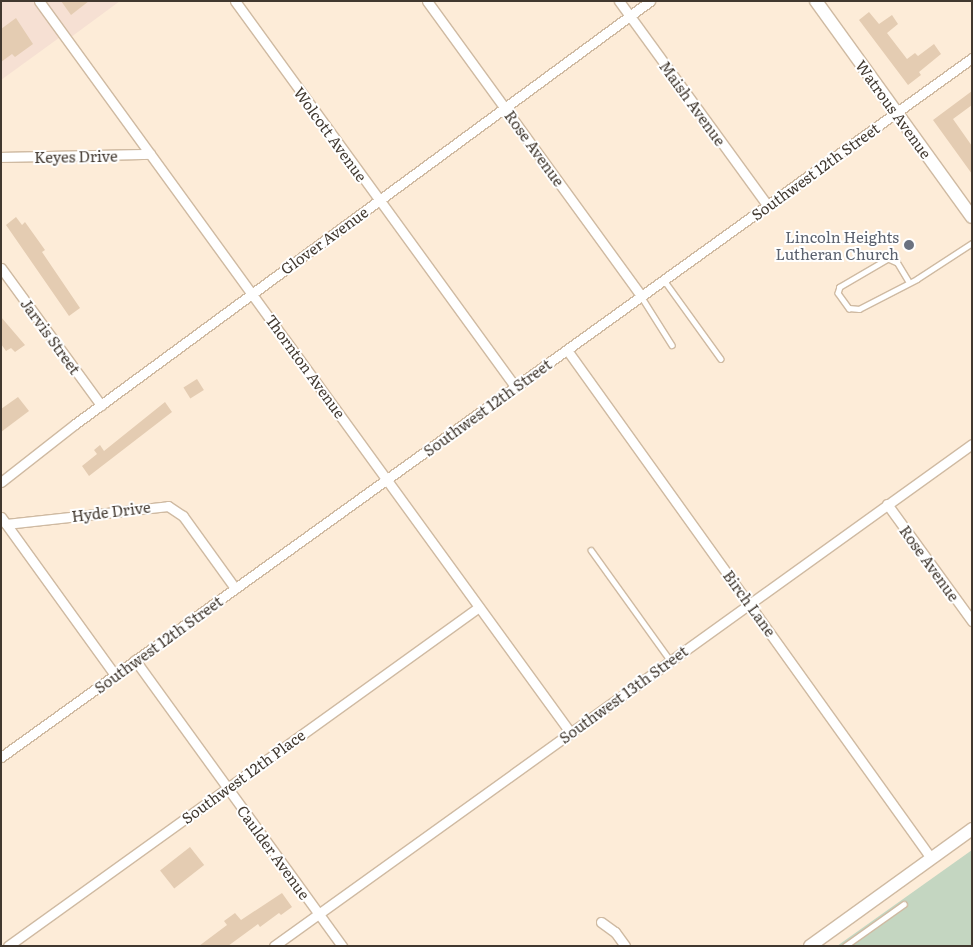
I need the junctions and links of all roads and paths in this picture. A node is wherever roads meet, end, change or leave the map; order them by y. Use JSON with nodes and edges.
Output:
{"nodes":[{"id":1,"x":39,"y":1,"type":"edge"},
{"id":2,"x":235,"y":1,"type":"edge"},
{"id":3,"x":427,"y":1,"type":"edge"},
{"id":4,"x":619,"y":1,"type":"edge"},
{"id":5,"x":650,"y":1,"type":"edge"},
{"id":6,"x":816,"y":1,"type":"edge"},
{"id":7,"x":631,"y":17,"type":"junction"},
{"id":8,"x":972,"y":58,"type":"edge"},
{"id":9,"x":505,"y":108,"type":"junction"},
{"id":10,"x":896,"y":112,"type":"junction"},
{"id":11,"x":150,"y":154,"type":"junction"},
{"id":12,"x":1,"y":157,"type":"edge"},
{"id":13,"x":379,"y":200,"type":"junction"},
{"id":14,"x":767,"y":205,"type":"junction"},
{"id":15,"x":972,"y":217,"type":"edge"},
{"id":16,"x":972,"y":243,"type":"edge"},
{"id":17,"x":1,"y":268,"type":"edge"},
{"id":18,"x":664,"y":280,"type":"junction"},
{"id":19,"x":908,"y":281,"type":"junction"},
{"id":20,"x":253,"y":292,"type":"junction"},
{"id":21,"x":641,"y":296,"type":"junction"},
{"id":22,"x":672,"y":345,"type":"dead end"},
{"id":23,"x":567,"y":350,"type":"junction"},
{"id":24,"x":721,"y":360,"type":"dead end"},
{"id":25,"x":515,"y":387,"type":"junction"},
{"id":26,"x":101,"y":404,"type":"junction"},
{"id":27,"x":972,"y":444,"type":"edge"},
{"id":28,"x":387,"y":479,"type":"junction"},
{"id":29,"x":1,"y":482,"type":"edge"},
{"id":30,"x":887,"y":504,"type":"junction"},
{"id":31,"x":4,"y":520,"type":"edge"},
{"id":32,"x":591,"y":550,"type":"dead end"},
{"id":33,"x":235,"y":588,"type":"junction"},
{"id":34,"x":750,"y":603,"type":"junction"},
{"id":35,"x":479,"y":607,"type":"junction"},
{"id":36,"x":972,"y":621,"type":"edge"},
{"id":37,"x":135,"y":660,"type":"junction"},
{"id":38,"x":670,"y":660,"type":"junction"},
{"id":39,"x":115,"y":675,"type":"junction"},
{"id":40,"x":570,"y":732,"type":"junction"},
{"id":41,"x":1,"y":757,"type":"edge"},
{"id":42,"x":227,"y":787,"type":"junction"},
{"id":43,"x":972,"y":829,"type":"edge"},
{"id":44,"x":931,"y":858,"type":"junction"},
{"id":45,"x":904,"y":904,"type":"dead end"},
{"id":46,"x":318,"y":914,"type":"junction"},
{"id":47,"x":601,"y":922,"type":"dead end"},
{"id":48,"x":8,"y":946,"type":"edge"},
{"id":49,"x":274,"y":946,"type":"edge"},
{"id":50,"x":342,"y":946,"type":"edge"},
{"id":51,"x":626,"y":946,"type":"edge"},
{"id":52,"x":810,"y":946,"type":"edge"},
{"id":53,"x":845,"y":946,"type":"edge"}],
"edges":[{"from":1,"to":11,"type":"street","name":"Thornton Avenue"},
{"from":2,"to":13,"type":"street","name":"Wolcott Avenue"},
{"from":3,"to":9,"type":"street","name":"Rose Avenue"},
{"from":4,"to":7,"type":"street","name":"Maish Avenue"},
{"from":5,"to":7,"type":"street","name":"Glover Avenue"},
{"from":6,"to":10,"type":"street","name":"Watrous Avenue"},
{"from":7,"to":9,"type":"street","name":"Glover Avenue"},
{"from":7,"to":14,"type":"street","name":"Maish Avenue"},
{"from":8,"to":10,"type":"street","name":"Southwest 12th Street"},
{"from":9,"to":13,"type":"street","name":"Glover Avenue"},
{"from":9,"to":21,"type":"street","name":"Rose Avenue"},
{"from":10,"to":14,"type":"street","name":"Southwest 12th Street"},
{"from":10,"to":15,"type":"street","name":"Watrous Avenue"},
{"from":11,"to":12,"type":"street","name":"Keyes Drive"},
{"from":11,"to":20,"type":"street","name":"Thornton Avenue"},
{"from":13,"to":20,"type":"street","name":"Glover Avenue"},
{"from":13,"to":25,"type":"street","name":"Wolcott Avenue"},
{"from":14,"to":18,"type":"street","name":"Southwest 12th Street"},
{"from":16,"to":19,"type":"lane"},
{"from":17,"to":26,"type":"street","name":"Jarvis Street"},
{"from":18,"to":21,"type":"street","name":"Southwest 12th Street"},
{"from":18,"to":24,"type":"lane"},
{"from":19,"to":19,"type":"lane"},
{"from":20,"to":26,"type":"street","name":"Glover Avenue"},
{"from":20,"to":28,"type":"street","name":"Thornton Avenue"},
{"from":21,"to":22,"type":"lane"},
{"from":21,"to":23,"type":"street","name":"Southwest 12th Street"},
{"from":23,"to":25,"type":"street","name":"Southwest 12th Street"},
{"from":23,"to":34,"type":"street","name":"Birch Lane"},
{"from":25,"to":28,"type":"street","name":"Southwest 12th Street"},
{"from":26,"to":29,"type":"street","name":"Glover Avenue"},
{"from":27,"to":30,"type":"street","name":"Southwest 13th Street"},
{"from":28,"to":33,"type":"street","name":"Southwest 12th Street"},
{"from":28,"to":35,"type":"street","name":"Thornton Avenue"},
{"from":30,"to":34,"type":"street","name":"Southwest 13th Street"},
{"from":30,"to":36,"type":"street","name":"Rose Avenue"},
{"from":31,"to":33,"type":"street","name":"Hyde Drive"},
{"from":31,"to":39,"type":"street"},
{"from":32,"to":38,"type":"lane"},
{"from":33,"to":37,"type":"street","name":"Southwest 12th Street"},
{"from":34,"to":38,"type":"street","name":"Southwest 13th Street"},
{"from":34,"to":44,"type":"street","name":"Birch Lane"},
{"from":35,"to":40,"type":"street","name":"Thornton Avenue"},
{"from":35,"to":42,"type":"street","name":"Southwest 12th Place"},
{"from":37,"to":39,"type":"street","name":"Southwest 12th Street"},
{"from":37,"to":42,"type":"street","name":"Caulder Avenue"},
{"from":38,"to":40,"type":"street","name":"Southwest 13th Street"},
{"from":39,"to":41,"type":"street","name":"Southwest 12th Street"},
{"from":40,"to":46,"type":"street","name":"Southwest 13th Street"},
{"from":42,"to":46,"type":"street","name":"Caulder Avenue"},
{"from":42,"to":48,"type":"street","name":"Southwest 12th Place"},
{"from":43,"to":44,"type":"street"},
{"from":44,"to":52,"type":"street"},
{"from":45,"to":53,"type":"lane"},
{"from":46,"to":49,"type":"street","name":"Southwest 13th Street"},
{"from":46,"to":50,"type":"street","name":"Caulder Avenue"},
{"from":47,"to":51,"type":"street"}]}
